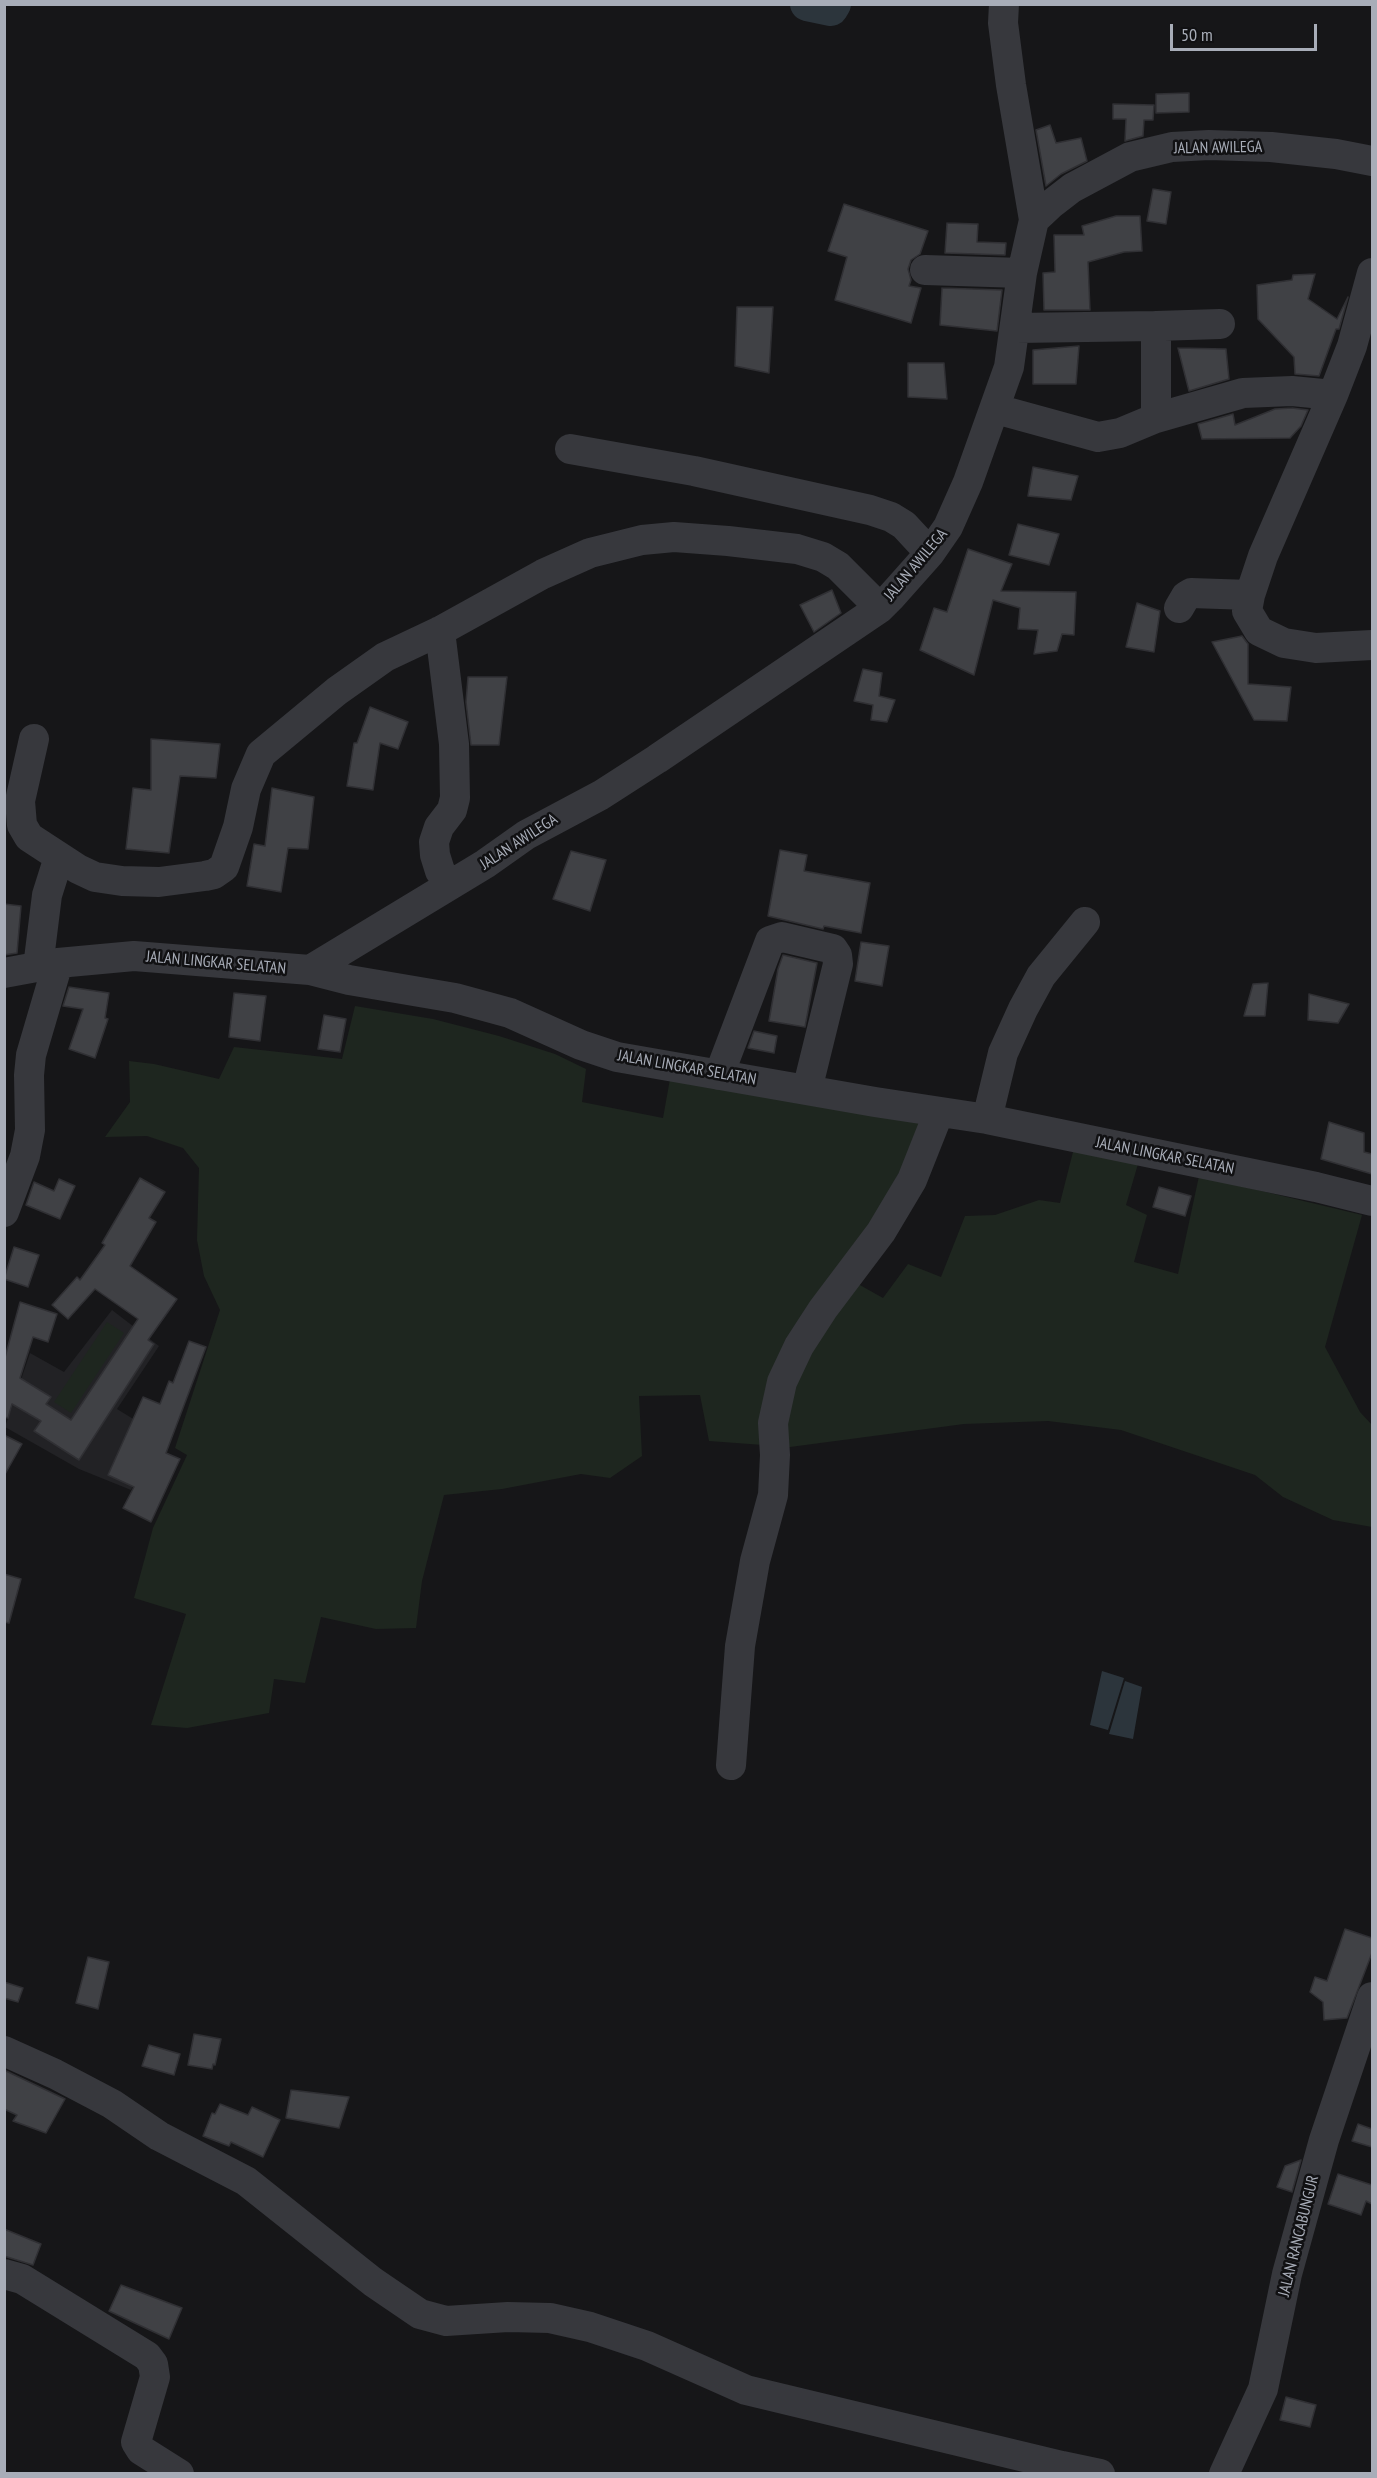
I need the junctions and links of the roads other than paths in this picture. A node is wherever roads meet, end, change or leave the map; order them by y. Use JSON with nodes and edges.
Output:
{"nodes":[{"id":1,"x":1004,"y":4,"type":"edge"},
{"id":2,"x":1372,"y":153,"type":"edge"},
{"id":3,"x":1034,"y":219,"type":"junction"},
{"id":4,"x":925,"y":270,"type":"dead end"},
{"id":5,"x":1022,"y":273,"type":"junction"},
{"id":6,"x":1372,"y":273,"type":"edge"},
{"id":7,"x":1221,"y":324,"type":"dead end"},
{"id":8,"x":1156,"y":326,"type":"junction"},
{"id":9,"x":1016,"y":328,"type":"junction"},
{"id":10,"x":1333,"y":395,"type":"junction"},
{"id":11,"x":996,"y":409,"type":"junction"},
{"id":12,"x":1156,"y":418,"type":"junction"},
{"id":13,"x":570,"y":449,"type":"dead end"},
{"id":14,"x":930,"y":553,"type":"junction"},
{"id":15,"x":1250,"y":595,"type":"junction"},
{"id":16,"x":880,"y":608,"type":"junction"},
{"id":17,"x":1179,"y":608,"type":"dead end"},
{"id":18,"x":440,"y":631,"type":"junction"},
{"id":19,"x":1372,"y":645,"type":"edge"},
{"id":20,"x":34,"y":739,"type":"dead end"},
{"id":21,"x":59,"y":857,"type":"junction"},
{"id":22,"x":450,"y":885,"type":"junction"},
{"id":23,"x":1085,"y":922,"type":"dead end"},
{"id":24,"x":48,"y":965,"type":"junction"},
{"id":25,"x":310,"y":970,"type":"junction"},
{"id":26,"x":4,"y":973,"type":"edge"},
{"id":27,"x":719,"y":1075,"type":"junction"},
{"id":28,"x":807,"y":1090,"type":"junction"},
{"id":29,"x":939,"y":1112,"type":"junction"},
{"id":30,"x":987,"y":1119,"type":"junction"},
{"id":31,"x":1372,"y":1200,"type":"edge"},
{"id":32,"x":4,"y":1212,"type":"edge"},
{"id":33,"x":731,"y":1765,"type":"dead end"},
{"id":34,"x":1372,"y":1997,"type":"edge"},
{"id":35,"x":4,"y":2051,"type":"edge"},
{"id":36,"x":4,"y":2274,"type":"edge"},
{"id":37,"x":179,"y":2474,"type":"edge"},
{"id":38,"x":1100,"y":2474,"type":"edge"},
{"id":39,"x":1224,"y":2474,"type":"edge"}],
"edges":[{"from":1,"to":3,"type":"street"},
{"from":2,"to":3,"type":"street","name":"JALAN AWILEGA"},
{"from":3,"to":5,"type":"street","name":"JALAN AWILEGA"},
{"from":4,"to":5,"type":"street"},
{"from":5,"to":9,"type":"street","name":"JALAN AWILEGA"},
{"from":6,"to":10,"type":"street"},
{"from":7,"to":8,"type":"street"},
{"from":8,"to":9,"type":"street"},
{"from":8,"to":12,"type":"street"},
{"from":9,"to":11,"type":"street","name":"JALAN AWILEGA"},
{"from":10,"to":12,"type":"street"},
{"from":10,"to":15,"type":"street"},
{"from":11,"to":12,"type":"street"},
{"from":11,"to":14,"type":"street","name":"JALAN AWILEGA"},
{"from":13,"to":14,"type":"street"},
{"from":14,"to":16,"type":"street","name":"JALAN AWILEGA"},
{"from":15,"to":17,"type":"street"},
{"from":15,"to":19,"type":"street"},
{"from":16,"to":18,"type":"street"},
{"from":16,"to":22,"type":"street","name":"JALAN AWILEGA"},
{"from":18,"to":21,"type":"street"},
{"from":18,"to":22,"type":"street"},
{"from":20,"to":21,"type":"street"},
{"from":21,"to":24,"type":"street"},
{"from":22,"to":25,"type":"street","name":"JALAN AWILEGA"},
{"from":23,"to":30,"type":"street"},
{"from":24,"to":25,"type":"street","name":"JALAN LINGKAR SELATAN"},
{"from":24,"to":26,"type":"street","name":"JALAN LINGKAR SELATAN"},
{"from":24,"to":32,"type":"street"},
{"from":25,"to":27,"type":"street","name":"JALAN LINGKAR SELATAN"},
{"from":27,"to":28,"type":"street","name":"JALAN LINGKAR SELATAN"},
{"from":27,"to":28,"type":"street"},
{"from":28,"to":29,"type":"street","name":"JALAN LINGKAR SELATAN"},
{"from":29,"to":30,"type":"street","name":"JALAN LINGKAR SELATAN"},
{"from":29,"to":33,"type":"street"},
{"from":30,"to":31,"type":"street","name":"JALAN LINGKAR SELATAN"},
{"from":34,"to":39,"type":"street","name":"JALAN RANCABUNGUR"},
{"from":35,"to":38,"type":"street"},
{"from":36,"to":37,"type":"street"}]}
